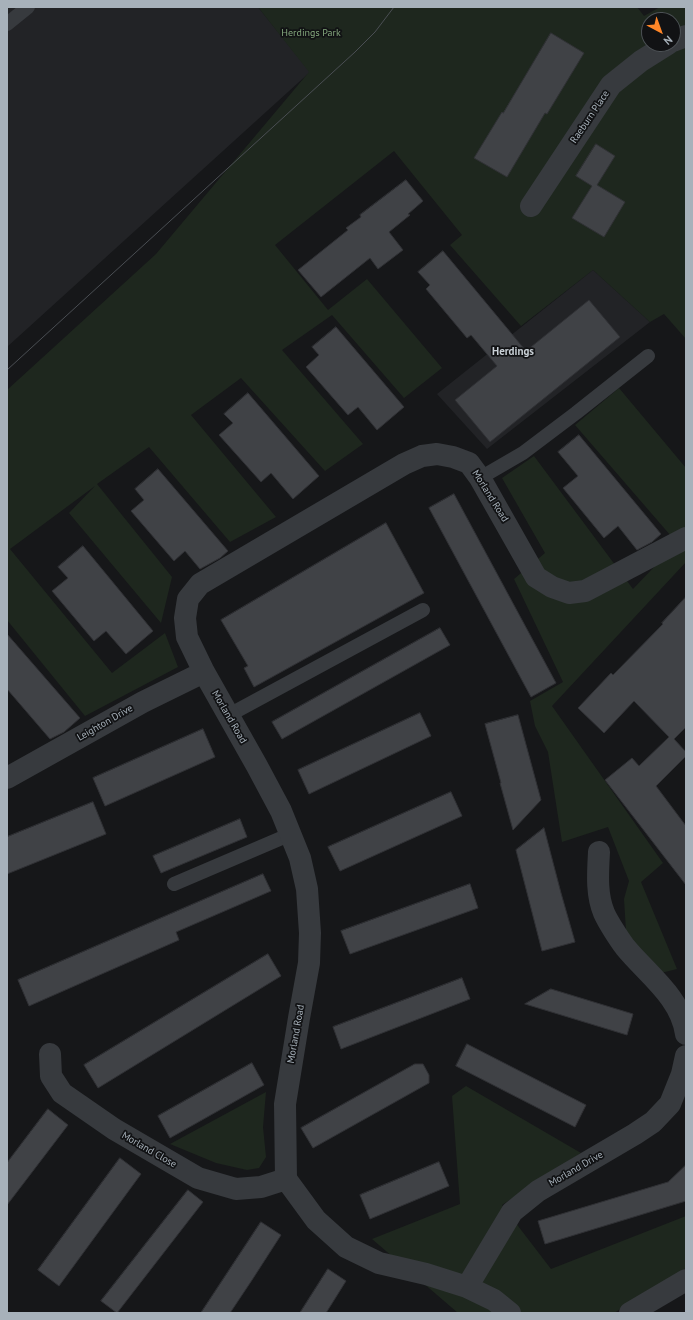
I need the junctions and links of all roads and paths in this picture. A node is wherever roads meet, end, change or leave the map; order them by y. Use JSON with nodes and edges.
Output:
{"nodes":[{"id":1,"x":28,"y":7,"type":"edge"},
{"id":2,"x":7,"y":24,"type":"edge"},
{"id":3,"x":655,"y":52,"type":"edge"},
{"id":4,"x":531,"y":206,"type":"dead end"},
{"id":5,"x":648,"y":356,"type":"dead end"},
{"id":6,"x":480,"y":478,"type":"junction"},
{"id":7,"x":686,"y":538,"type":"edge"},
{"id":8,"x":423,"y":610,"type":"dead end"},
{"id":9,"x":204,"y":672,"type":"junction"},
{"id":10,"x":228,"y":715,"type":"junction"},
{"id":11,"x":7,"y":778,"type":"edge"},
{"id":12,"x":291,"y":834,"type":"junction"},
{"id":13,"x":599,"y":852,"type":"dead end"},
{"id":14,"x":174,"y":884,"type":"dead end"},
{"id":15,"x":686,"y":1034,"type":"edge"},
{"id":16,"x":50,"y":1054,"type":"dead end"},
{"id":17,"x":686,"y":1056,"type":"edge"},
{"id":18,"x":286,"y":1179,"type":"junction"},
{"id":19,"x":686,"y":1280,"type":"edge"},
{"id":20,"x":468,"y":1287,"type":"junction"},
{"id":21,"x":510,"y":1313,"type":"edge"},
{"id":22,"x":630,"y":1313,"type":"edge"}],
"edges":[{"from":1,"to":2,"type":"lane"},
{"from":3,"to":4,"type":"street","name":"Raeburn Place"},
{"from":5,"to":6,"type":"lane"},
{"from":6,"to":7,"type":"street","name":"Morland Road"},
{"from":6,"to":9,"type":"street","name":"Morland Road"},
{"from":8,"to":10,"type":"lane"},
{"from":9,"to":10,"type":"street","name":"Morland Road"},
{"from":9,"to":11,"type":"street","name":"Leighton Drive"},
{"from":10,"to":12,"type":"street","name":"Morland Road"},
{"from":12,"to":14,"type":"lane"},
{"from":12,"to":18,"type":"street","name":"Morland Road"},
{"from":13,"to":15,"type":"street"},
{"from":16,"to":18,"type":"street","name":"Morland Close"},
{"from":17,"to":20,"type":"street","name":"Morland Drive"},
{"from":18,"to":20,"type":"street"},
{"from":19,"to":22,"type":"street"},
{"from":20,"to":21,"type":"street"}]}
